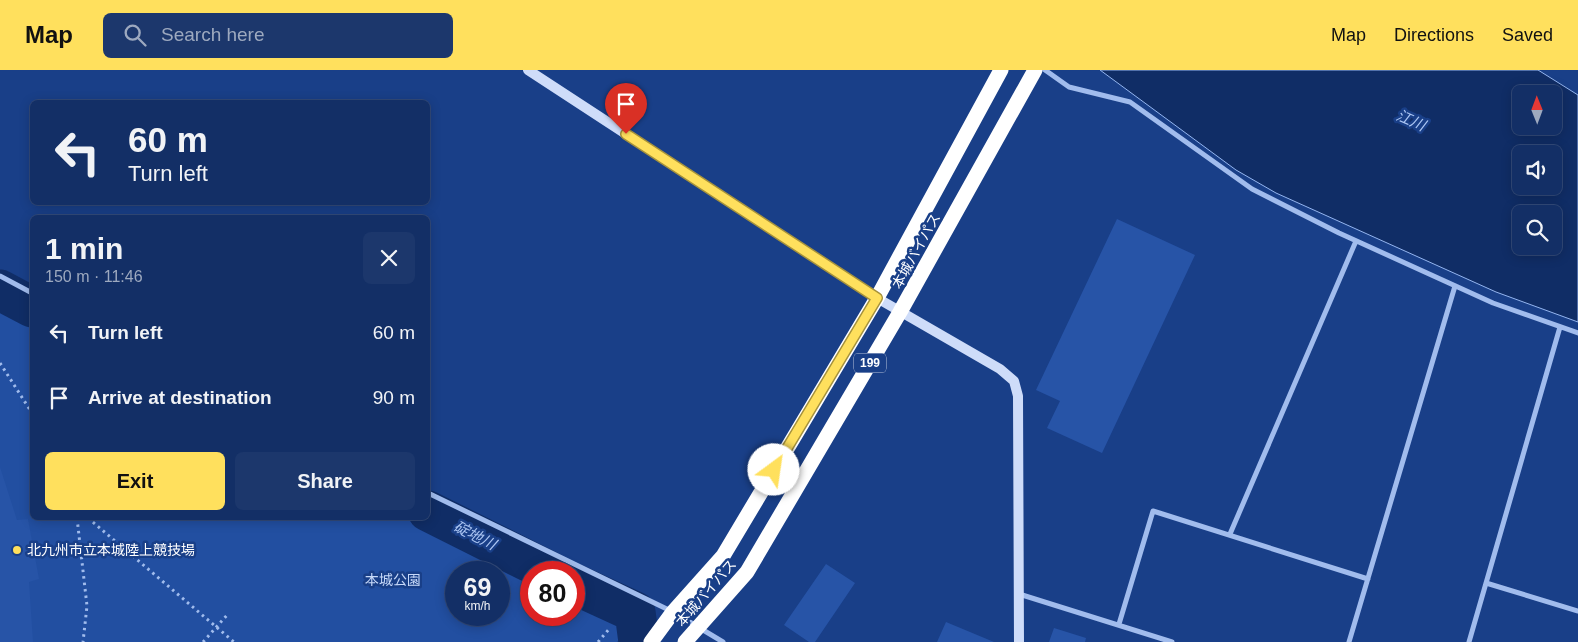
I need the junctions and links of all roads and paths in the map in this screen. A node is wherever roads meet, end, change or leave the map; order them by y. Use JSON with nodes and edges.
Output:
{"nodes":[{"id":1,"x":528,"y":70,"type":"edge"},
{"id":2,"x":1001,"y":70,"type":"edge"},
{"id":3,"x":1035,"y":70,"type":"edge"},
{"id":4,"x":1045,"y":70,"type":"edge"},
{"id":5,"x":1356,"y":241,"type":"junction"},
{"id":6,"x":0,"y":276,"type":"edge"},
{"id":7,"x":1456,"y":286,"type":"junction"},
{"id":8,"x":30,"y":292,"type":"edge"},
{"id":9,"x":877,"y":298,"type":"junction"},
{"id":10,"x":900,"y":312,"type":"junction"},
{"id":11,"x":1560,"y":327,"type":"junction"},
{"id":12,"x":1578,"y":333,"type":"edge"},
{"id":13,"x":0,"y":363,"type":"edge"},
{"id":14,"x":30,"y":410,"type":"edge"},
{"id":15,"x":430,"y":494,"type":"edge"},
{"id":16,"x":77,"y":520,"type":"edge"},
{"id":17,"x":90,"y":520,"type":"edge"},
{"id":18,"x":1230,"y":534,"type":"junction"},
{"id":19,"x":1368,"y":579,"type":"junction"},
{"id":20,"x":1486,"y":583,"type":"junction"},
{"id":21,"x":1019,"y":594,"type":"junction"},
{"id":22,"x":1578,"y":611,"type":"edge"},
{"id":23,"x":673,"y":612,"type":"junction"},
{"id":24,"x":228,"y":614,"type":"dead end"},
{"id":25,"x":1119,"y":624,"type":"junction"},
{"id":26,"x":216,"y":627,"type":"junction"},
{"id":27,"x":610,"y":628,"type":"dead end"},
{"id":28,"x":698,"y":628,"type":"junction"},
{"id":29,"x":83,"y":642,"type":"edge"},
{"id":30,"x":204,"y":642,"type":"edge"},
{"id":31,"x":234,"y":642,"type":"edge"},
{"id":32,"x":598,"y":642,"type":"edge"},
{"id":33,"x":651,"y":642,"type":"edge"},
{"id":34,"x":685,"y":642,"type":"edge"},
{"id":35,"x":722,"y":642,"type":"edge"},
{"id":36,"x":1019,"y":642,"type":"edge"},
{"id":37,"x":1172,"y":642,"type":"edge"},
{"id":38,"x":1349,"y":642,"type":"edge"},
{"id":39,"x":1469,"y":642,"type":"edge"}],
"edges":[{"from":1,"to":9,"type":"street"},
{"from":2,"to":9,"type":"highway","name":"本城バイパス","number":"199"},
{"from":3,"to":10,"type":"highway","name":"本城バイパス","number":"199"},
{"from":4,"to":5,"type":"street"},
{"from":5,"to":7,"type":"street"},
{"from":5,"to":18,"type":"street"},
{"from":6,"to":8,"type":"street"},
{"from":7,"to":11,"type":"street"},
{"from":7,"to":19,"type":"street"},
{"from":9,"to":10,"type":"street"},
{"from":9,"to":23,"type":"highway","name":"本城バイパス","number":"199"},
{"from":10,"to":21,"type":"street"},
{"from":10,"to":28,"type":"highway","name":"本城バイパス","number":"199"},
{"from":11,"to":12,"type":"street"},
{"from":11,"to":20,"type":"street"},
{"from":13,"to":14,"type":"path"},
{"from":15,"to":23,"type":"street"},
{"from":16,"to":29,"type":"path"},
{"from":17,"to":26,"type":"path"},
{"from":18,"to":19,"type":"street"},
{"from":18,"to":25,"type":"street"},
{"from":19,"to":38,"type":"street"},
{"from":20,"to":22,"type":"street"},
{"from":20,"to":39,"type":"street"},
{"from":21,"to":25,"type":"street"},
{"from":21,"to":36,"type":"street"},
{"from":23,"to":28,"type":"street"},
{"from":23,"to":33,"type":"highway","name":"本城バイパス","number":"199"},
{"from":24,"to":26,"type":"path"},
{"from":25,"to":37,"type":"street"},
{"from":26,"to":30,"type":"path"},
{"from":26,"to":31,"type":"path"},
{"from":27,"to":32,"type":"path"},
{"from":28,"to":34,"type":"highway","name":"本城バイパス","number":"199"},
{"from":28,"to":35,"type":"street"}]}
